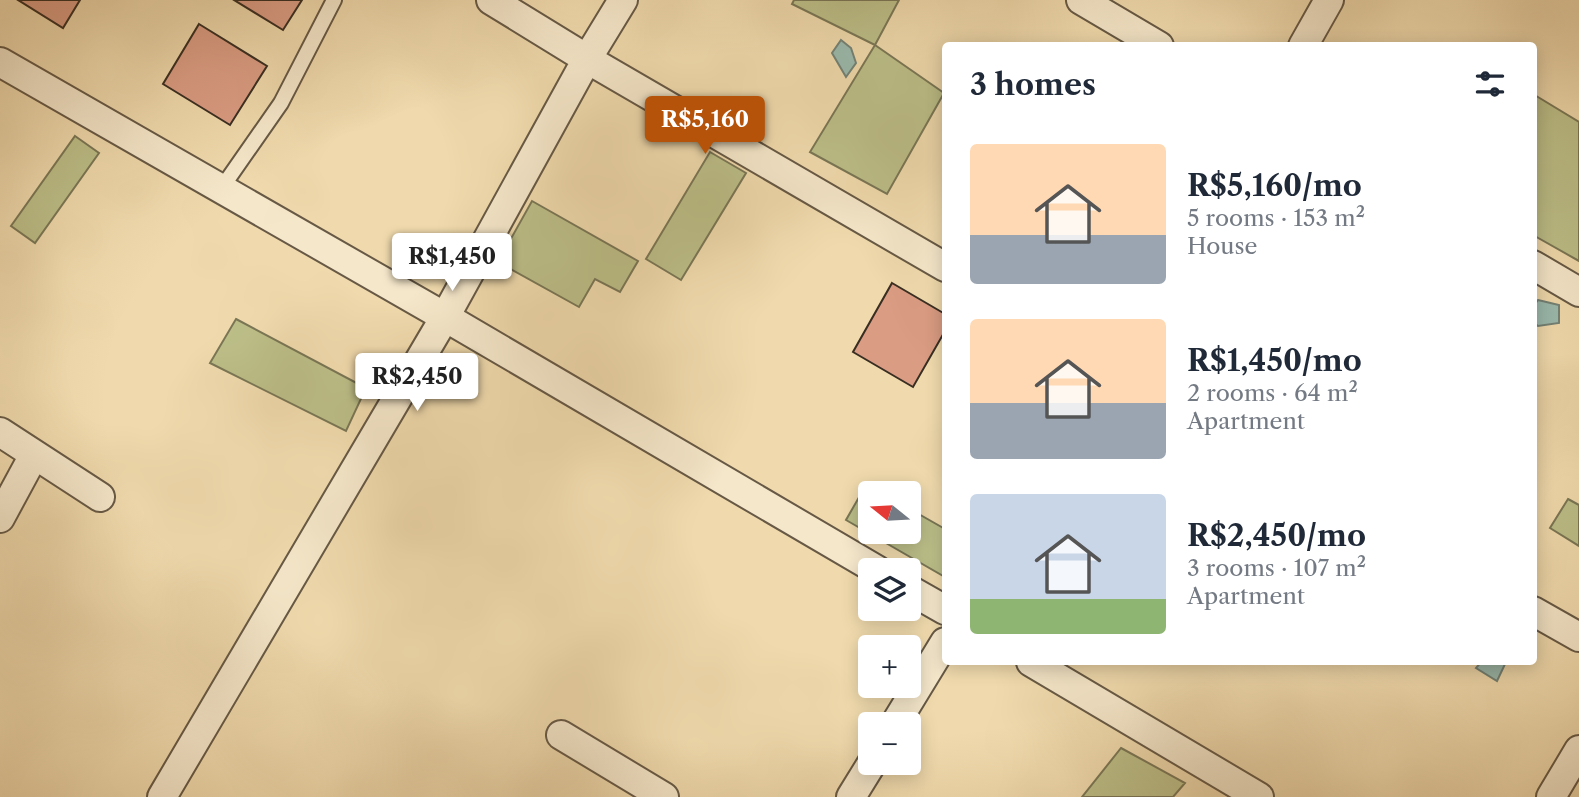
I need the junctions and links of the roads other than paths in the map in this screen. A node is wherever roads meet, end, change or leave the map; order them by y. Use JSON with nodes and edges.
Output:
{"nodes":[{"id":1,"x":334,"y":0,"type":"edge"},
{"id":2,"x":491,"y":0,"type":"edge"},
{"id":3,"x":622,"y":0,"type":"edge"},
{"id":4,"x":1081,"y":0,"type":"edge"},
{"id":5,"x":1329,"y":0,"type":"edge"},
{"id":6,"x":1152,"y":42,"type":"edge"},
{"id":7,"x":1305,"y":42,"type":"edge"},
{"id":8,"x":587,"y":60,"type":"junction"},
{"id":9,"x":0,"y":62,"type":"edge"},
{"id":10,"x":221,"y":189,"type":"junction"},
{"id":11,"x":942,"y":265,"type":"edge"},
{"id":12,"x":1537,"y":267,"type":"edge"},
{"id":13,"x":1579,"y":292,"type":"edge"},
{"id":14,"x":445,"y":317,"type":"junction"},
{"id":15,"x":0,"y":432,"type":"edge"},
{"id":16,"x":34,"y":454,"type":"junction"},
{"id":17,"x":100,"y":497,"type":"dead end"},
{"id":18,"x":0,"y":517,"type":"edge"},
{"id":19,"x":858,"y":559,"type":"edge"},
{"id":20,"x":921,"y":596,"type":"edge"},
{"id":21,"x":942,"y":608,"type":"edge"},
{"id":22,"x":1537,"y":613,"type":"edge"},
{"id":23,"x":1579,"y":638,"type":"edge"},
{"id":24,"x":942,"y":647,"type":"edge"},
{"id":25,"x":1036,"y":665,"type":"edge"},
{"id":26,"x":902,"y":712,"type":"edge"},
{"id":27,"x":561,"y":735,"type":"dead end"},
{"id":28,"x":1579,"y":750,"type":"edge"},
{"id":29,"x":865,"y":775,"type":"edge"},
{"id":30,"x":173,"y":793,"type":"edge"},
{"id":31,"x":664,"y":797,"type":"edge"},
{"id":32,"x":852,"y":797,"type":"edge"},
{"id":33,"x":1259,"y":797,"type":"edge"},
{"id":34,"x":1552,"y":797,"type":"edge"}],
"edges":[{"from":1,"to":10,"type":"lane"},
{"from":2,"to":8,"type":"street"},
{"from":3,"to":8,"type":"street"},
{"from":4,"to":6,"type":"street"},
{"from":5,"to":7,"type":"street"},
{"from":8,"to":11,"type":"street"},
{"from":8,"to":14,"type":"street"},
{"from":9,"to":10,"type":"street"},
{"from":10,"to":14,"type":"street"},
{"from":12,"to":13,"type":"street"},
{"from":14,"to":19,"type":"street"},
{"from":14,"to":30,"type":"street"},
{"from":15,"to":16,"type":"street"},
{"from":16,"to":17,"type":"street"},
{"from":16,"to":18,"type":"street"},
{"from":20,"to":21,"type":"street"},
{"from":22,"to":23,"type":"street"},
{"from":24,"to":26,"type":"street"},
{"from":25,"to":33,"type":"street"},
{"from":27,"to":31,"type":"street"},
{"from":28,"to":34,"type":"street"},
{"from":29,"to":32,"type":"street"}]}
